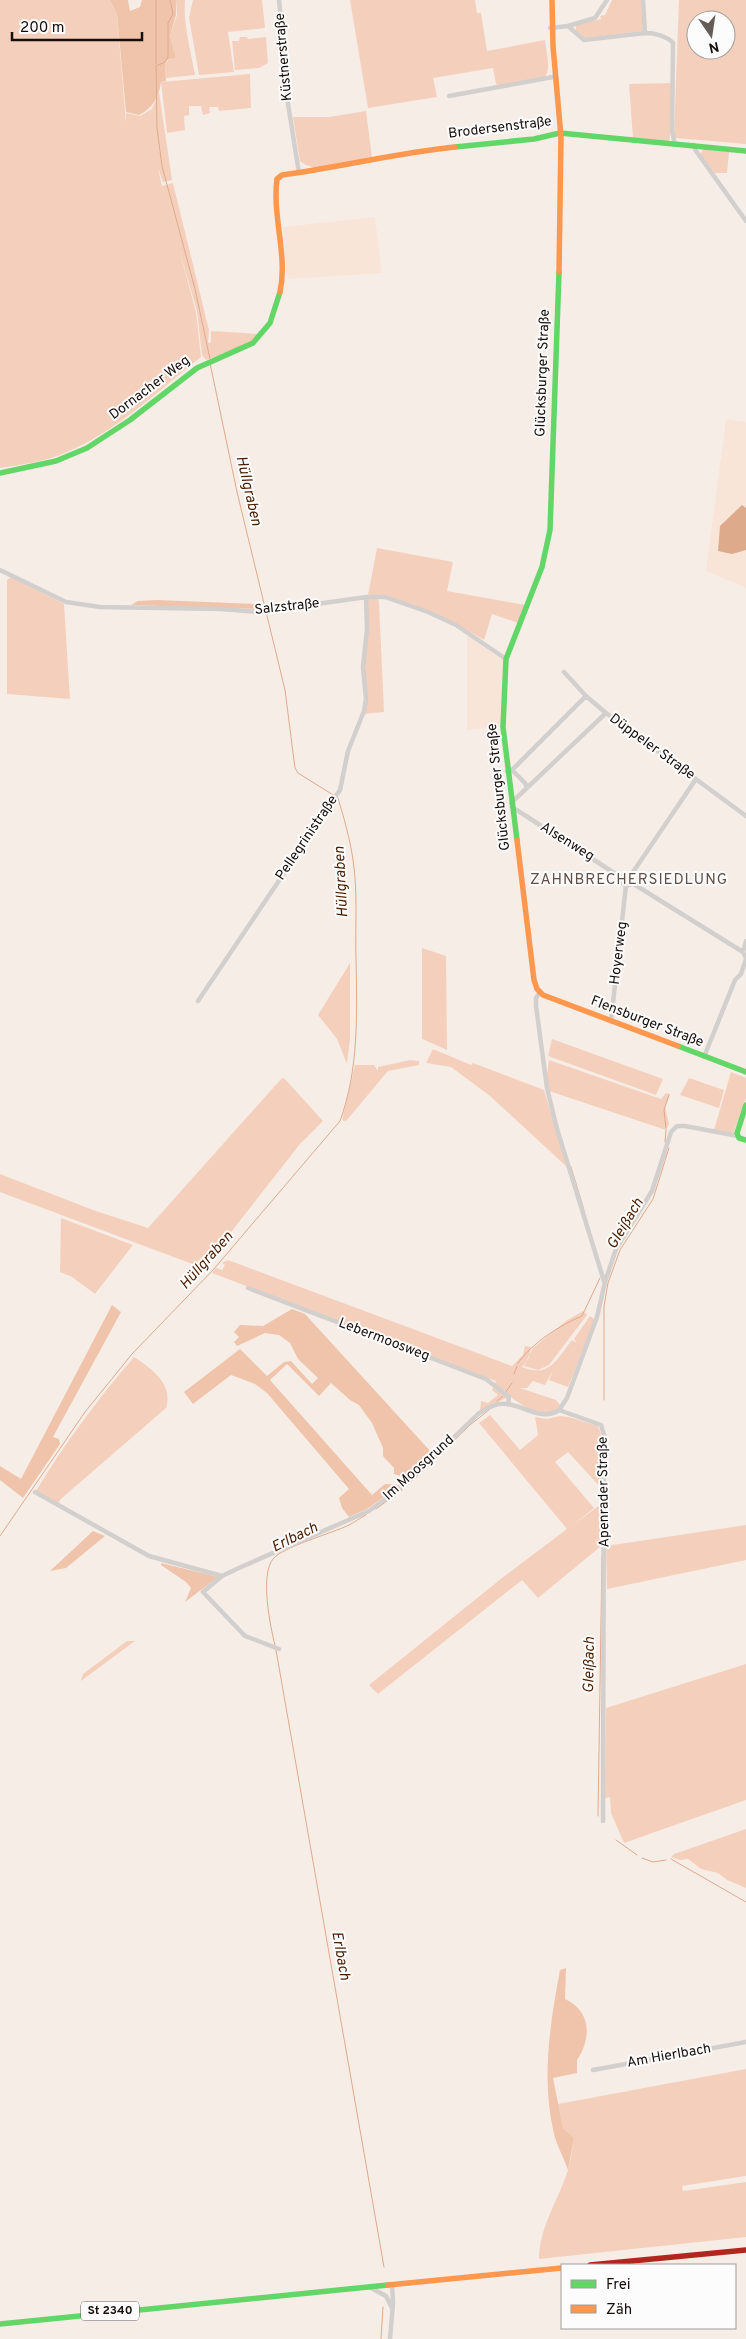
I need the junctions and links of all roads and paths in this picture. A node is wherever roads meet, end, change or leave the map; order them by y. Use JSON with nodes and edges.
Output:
{"nodes":[{"id":1,"x":279,"y":0,"type":"edge"},
{"id":2,"x":552,"y":0,"type":"edge"},
{"id":3,"x":607,"y":0,"type":"edge"},
{"id":4,"x":643,"y":0,"type":"edge"},
{"id":5,"x":568,"y":26,"type":"junction"},
{"id":6,"x":550,"y":28,"type":"junction"},
{"id":7,"x":646,"y":33,"type":"junction"},
{"id":8,"x":553,"y":77,"type":"junction"},
{"id":9,"x":449,"y":96,"type":"dead end"},
{"id":10,"x":560,"y":133,"type":"junction"},
{"id":11,"x":675,"y":144,"type":"junction"},
{"id":12,"x":694,"y":145,"type":"junction"},
{"id":13,"x":746,"y":151,"type":"edge"},
{"id":14,"x":299,"y":172,"type":"junction"},
{"id":15,"x":275,"y":197,"type":"joint"},
{"id":16,"x":746,"y":221,"type":"edge"},
{"id":17,"x":0,"y":473,"type":"edge"},
{"id":18,"x":0,"y":570,"type":"edge"},
{"id":19,"x":366,"y":598,"type":"junction"},
{"id":20,"x":506,"y":659,"type":"junction"},
{"id":21,"x":564,"y":672,"type":"dead end"},
{"id":22,"x":586,"y":696,"type":"junction"},
{"id":23,"x":606,"y":713,"type":"junction"},
{"id":24,"x":510,"y":771,"type":"junction"},
{"id":25,"x":696,"y":779,"type":"junction"},
{"id":26,"x":527,"y":788,"type":"junction"},
{"id":27,"x":511,"y":805,"type":"junction"},
{"id":28,"x":746,"y":816,"type":"edge"},
{"id":29,"x":631,"y":875,"type":"junction"},
{"id":30,"x":622,"y":878,"type":"junction"},
{"id":31,"x":632,"y":883,"type":"junction"},
{"id":32,"x":626,"y":885,"type":"junction"},
{"id":33,"x":746,"y":942,"type":"edge"},
{"id":34,"x":742,"y":952,"type":"junction"},
{"id":35,"x":746,"y":958,"type":"edge"},
{"id":36,"x":540,"y":992,"type":"junction"},
{"id":37,"x":198,"y":1001,"type":"dead end"},
{"id":38,"x":611,"y":1021,"type":"junction"},
{"id":39,"x":704,"y":1057,"type":"junction"},
{"id":40,"x":746,"y":1072,"type":"edge"},
{"id":41,"x":746,"y":1104,"type":"edge"},
{"id":42,"x":738,"y":1136,"type":"junction"},
{"id":43,"x":746,"y":1140,"type":"edge"},
{"id":44,"x":605,"y":1282,"type":"junction"},
{"id":45,"x":248,"y":1288,"type":"dead end"},
{"id":46,"x":508,"y":1404,"type":"junction"},
{"id":47,"x":560,"y":1410,"type":"junction"},
{"id":48,"x":35,"y":1492,"type":"dead end"},
{"id":49,"x":222,"y":1576,"type":"junction"},
{"id":50,"x":279,"y":1649,"type":"dead end"},
{"id":51,"x":603,"y":1821,"type":"dead end"},
{"id":52,"x":746,"y":2042,"type":"edge"},
{"id":53,"x":593,"y":2070,"type":"dead end"},
{"id":54,"x":746,"y":2250,"type":"edge"},
{"id":55,"x":600,"y":2264,"type":"edge"},
{"id":56,"x":561,"y":2268,"type":"edge"},
{"id":57,"x":392,"y":2284,"type":"junction"},
{"id":58,"x":369,"y":2287,"type":"junction"},
{"id":59,"x":392,"y":2310,"type":"junction"},
{"id":60,"x":0,"y":2324,"type":"edge"},
{"id":61,"x":390,"y":2339,"type":"edge"}],
"edges":[{"from":1,"to":14,"type":"street","name":"Küstnerstraße"},
{"from":2,"to":6,"type":"street","name":"Glücksburger Straße"},
{"from":3,"to":5,"type":"street"},
{"from":4,"to":7,"type":"street"},
{"from":5,"to":6,"type":"street"},
{"from":5,"to":7,"type":"street"},
{"from":6,"to":8,"type":"street","name":"Glücksburger Straße"},
{"from":7,"to":11,"type":"street"},
{"from":8,"to":9,"type":"street"},
{"from":8,"to":10,"type":"street","name":"Glücksburger Straße"},
{"from":10,"to":11,"type":"street","name":"Brodersenstraße"},
{"from":10,"to":14,"type":"street","name":"Brodersenstraße"},
{"from":10,"to":20,"type":"street","name":"Glücksburger Straße"},
{"from":11,"to":12,"type":"street","name":"Brodersenstraße"},
{"from":12,"to":13,"type":"street","name":"Brodersenstraße"},
{"from":12,"to":16,"type":"street"},
{"from":14,"to":15,"type":"street","name":"Brodersenstraße"},
{"from":15,"to":17,"type":"street","name":"Dornacher Weg"},
{"from":18,"to":19,"type":"street","name":"Salzstraße"},
{"from":19,"to":20,"type":"street","name":"Salzstraße"},
{"from":19,"to":37,"type":"street","name":"Pellegrinistraße"},
{"from":20,"to":24,"type":"street","name":"Glücksburger Straße"},
{"from":21,"to":22,"type":"street","name":"Düppeler Straße"},
{"from":22,"to":23,"type":"street","name":"Düppeler Straße"},
{"from":22,"to":24,"type":"street"},
{"from":23,"to":25,"type":"street","name":"Düppeler Straße"},
{"from":23,"to":26,"type":"street"},
{"from":24,"to":26,"type":"street"},
{"from":24,"to":27,"type":"street","name":"Glücksburger Straße"},
{"from":25,"to":28,"type":"street","name":"Düppeler Straße"},
{"from":25,"to":29,"type":"street"},
{"from":26,"to":27,"type":"street"},
{"from":27,"to":30,"type":"street","name":"Alsenweg"},
{"from":27,"to":36,"type":"street","name":"Glücksburger Straße"},
{"from":29,"to":30,"type":"street"},
{"from":29,"to":31,"type":"street"},
{"from":30,"to":32,"type":"street","name":"Alsenweg"},
{"from":31,"to":32,"type":"street"},
{"from":31,"to":34,"type":"street"},
{"from":32,"to":38,"type":"street","name":"Hoyerweg"},
{"from":33,"to":34,"type":"street"},
{"from":34,"to":35,"type":"street"},
{"from":35,"to":39,"type":"street"},
{"from":36,"to":38,"type":"street","name":"Flensburger Straße"},
{"from":36,"to":44,"type":"street","name":"Glücksburger Straße"},
{"from":38,"to":39,"type":"street","name":"Flensburger Straße"},
{"from":39,"to":40,"type":"street","name":"Flensburger Straße"},
{"from":41,"to":42,"type":"street"},
{"from":42,"to":43,"type":"street"},
{"from":42,"to":44,"type":"street"},
{"from":44,"to":47,"type":"street"},
{"from":45,"to":46,"type":"street","name":"Lebermoosweg"},
{"from":46,"to":47,"type":"street"},
{"from":46,"to":49,"type":"street","name":"Im Moosgrund"},
{"from":47,"to":51,"type":"street","name":"Apenrader Straße"},
{"from":48,"to":49,"type":"street"},
{"from":49,"to":50,"type":"street","name":"Im Moosgrund"},
{"from":52,"to":53,"type":"street","name":"Am Hierlbach"},
{"from":54,"to":55,"type":"street"},
{"from":56,"to":57,"type":"street","number":"St 2340"},
{"from":57,"to":58,"type":"street","number":"St 2340"},
{"from":57,"to":59,"type":"street"},
{"from":58,"to":59,"type":"street"},
{"from":58,"to":60,"type":"street","number":"St 2340"},
{"from":59,"to":61,"type":"street"}]}
